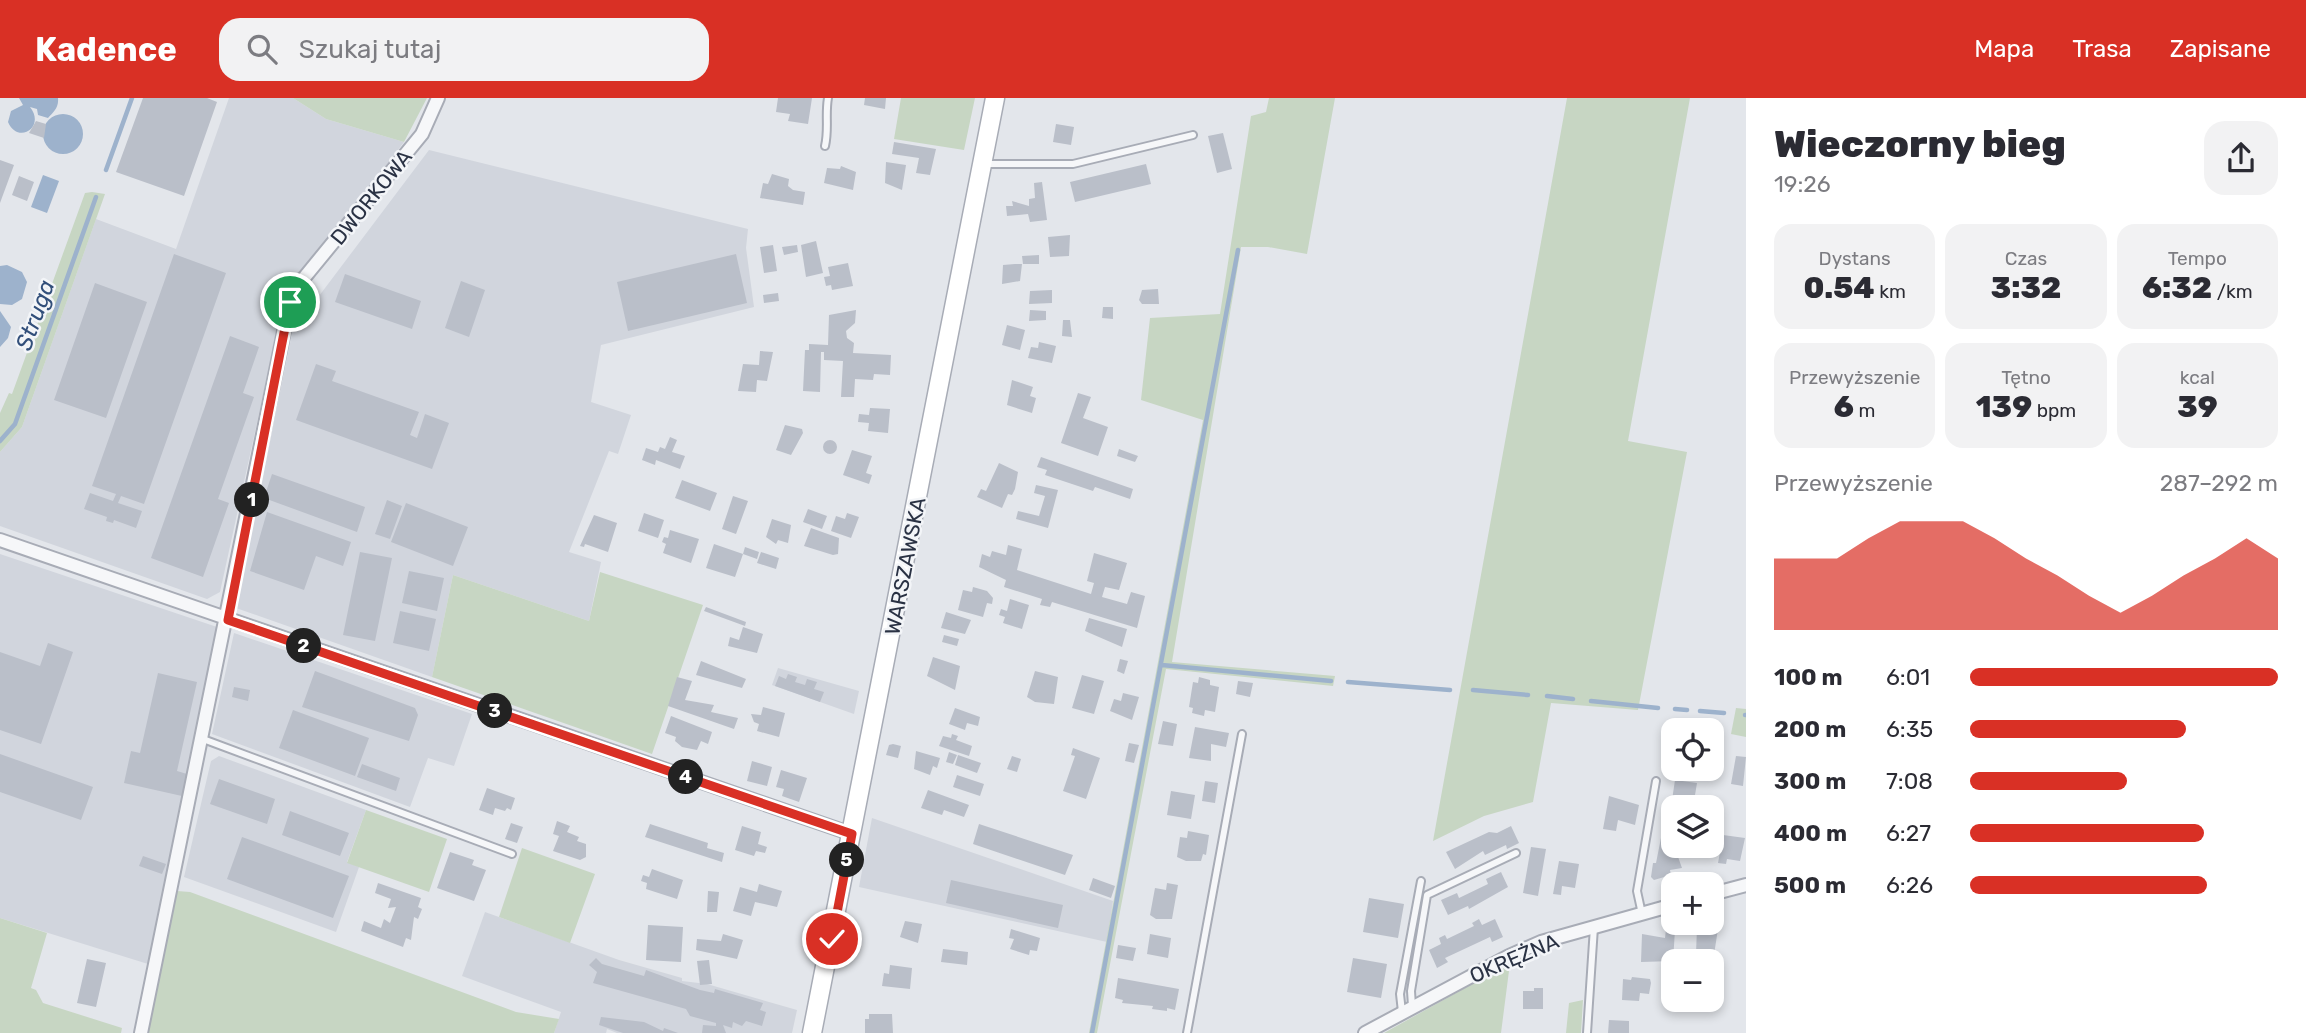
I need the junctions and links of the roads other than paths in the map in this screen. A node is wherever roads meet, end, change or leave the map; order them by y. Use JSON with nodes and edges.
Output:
{"nodes":[{"id":1,"x":439,"y":98,"type":"edge"},
{"id":2,"x":828,"y":98,"type":"edge"},
{"id":3,"x":995,"y":98,"type":"edge"},
{"id":4,"x":1193,"y":135,"type":"dead end"},
{"id":5,"x":825,"y":146,"type":"dead end"},
{"id":6,"x":983,"y":164,"type":"junction"},
{"id":7,"x":0,"y":540,"type":"edge"},
{"id":8,"x":228,"y":620,"type":"junction"},
{"id":9,"x":1242,"y":734,"type":"dead end"},
{"id":10,"x":203,"y":739,"type":"junction"},
{"id":11,"x":1656,"y":781,"type":"dead end"},
{"id":12,"x":852,"y":834,"type":"junction"},
{"id":13,"x":1516,"y":853,"type":"dead end"},
{"id":14,"x":512,"y":854,"type":"dead end"},
{"id":15,"x":1420,"y":881,"type":"dead end"},
{"id":16,"x":1746,"y":885,"type":"edge"},
{"id":17,"x":1724,"y":891,"type":"edge"},
{"id":18,"x":1661,"y":908,"type":"edge"},
{"id":19,"x":1642,"y":914,"type":"junction"},
{"id":20,"x":1594,"y":927,"type":"junction"},
{"id":21,"x":1407,"y":1009,"type":"junction"},
{"id":22,"x":141,"y":1033,"type":"edge"},
{"id":23,"x":812,"y":1033,"type":"edge"},
{"id":24,"x":1187,"y":1033,"type":"edge"},
{"id":25,"x":1365,"y":1033,"type":"edge"},
{"id":26,"x":1587,"y":1033,"type":"edge"}],
"edges":[{"from":1,"to":8,"type":"street","name":"DWORKOWA"},
{"from":2,"to":5,"type":"lane"},
{"from":3,"to":6,"type":"main road","name":"WARSZAWSKA"},
{"from":4,"to":6,"type":"lane"},
{"from":6,"to":12,"type":"main road","name":"WARSZAWSKA"},
{"from":7,"to":8,"type":"street"},
{"from":8,"to":10,"type":"street","name":"DWORKOWA"},
{"from":8,"to":12,"type":"street"},
{"from":9,"to":24,"type":"lane"},
{"from":10,"to":14,"type":"lane"},
{"from":10,"to":22,"type":"street","name":"DWORKOWA"},
{"from":11,"to":19,"type":"lane"},
{"from":12,"to":23,"type":"main road","name":"WARSZAWSKA"},
{"from":13,"to":21,"type":"lane"},
{"from":15,"to":21,"type":"lane"},
{"from":16,"to":17,"type":"street"},
{"from":18,"to":19,"type":"street","name":"OKRĘŻNA"},
{"from":19,"to":20,"type":"street","name":"OKRĘŻNA"},
{"from":20,"to":21,"type":"street","name":"OKRĘŻNA"},
{"from":20,"to":26,"type":"lane"},
{"from":21,"to":25,"type":"street","name":"OKRĘŻNA"}]}
